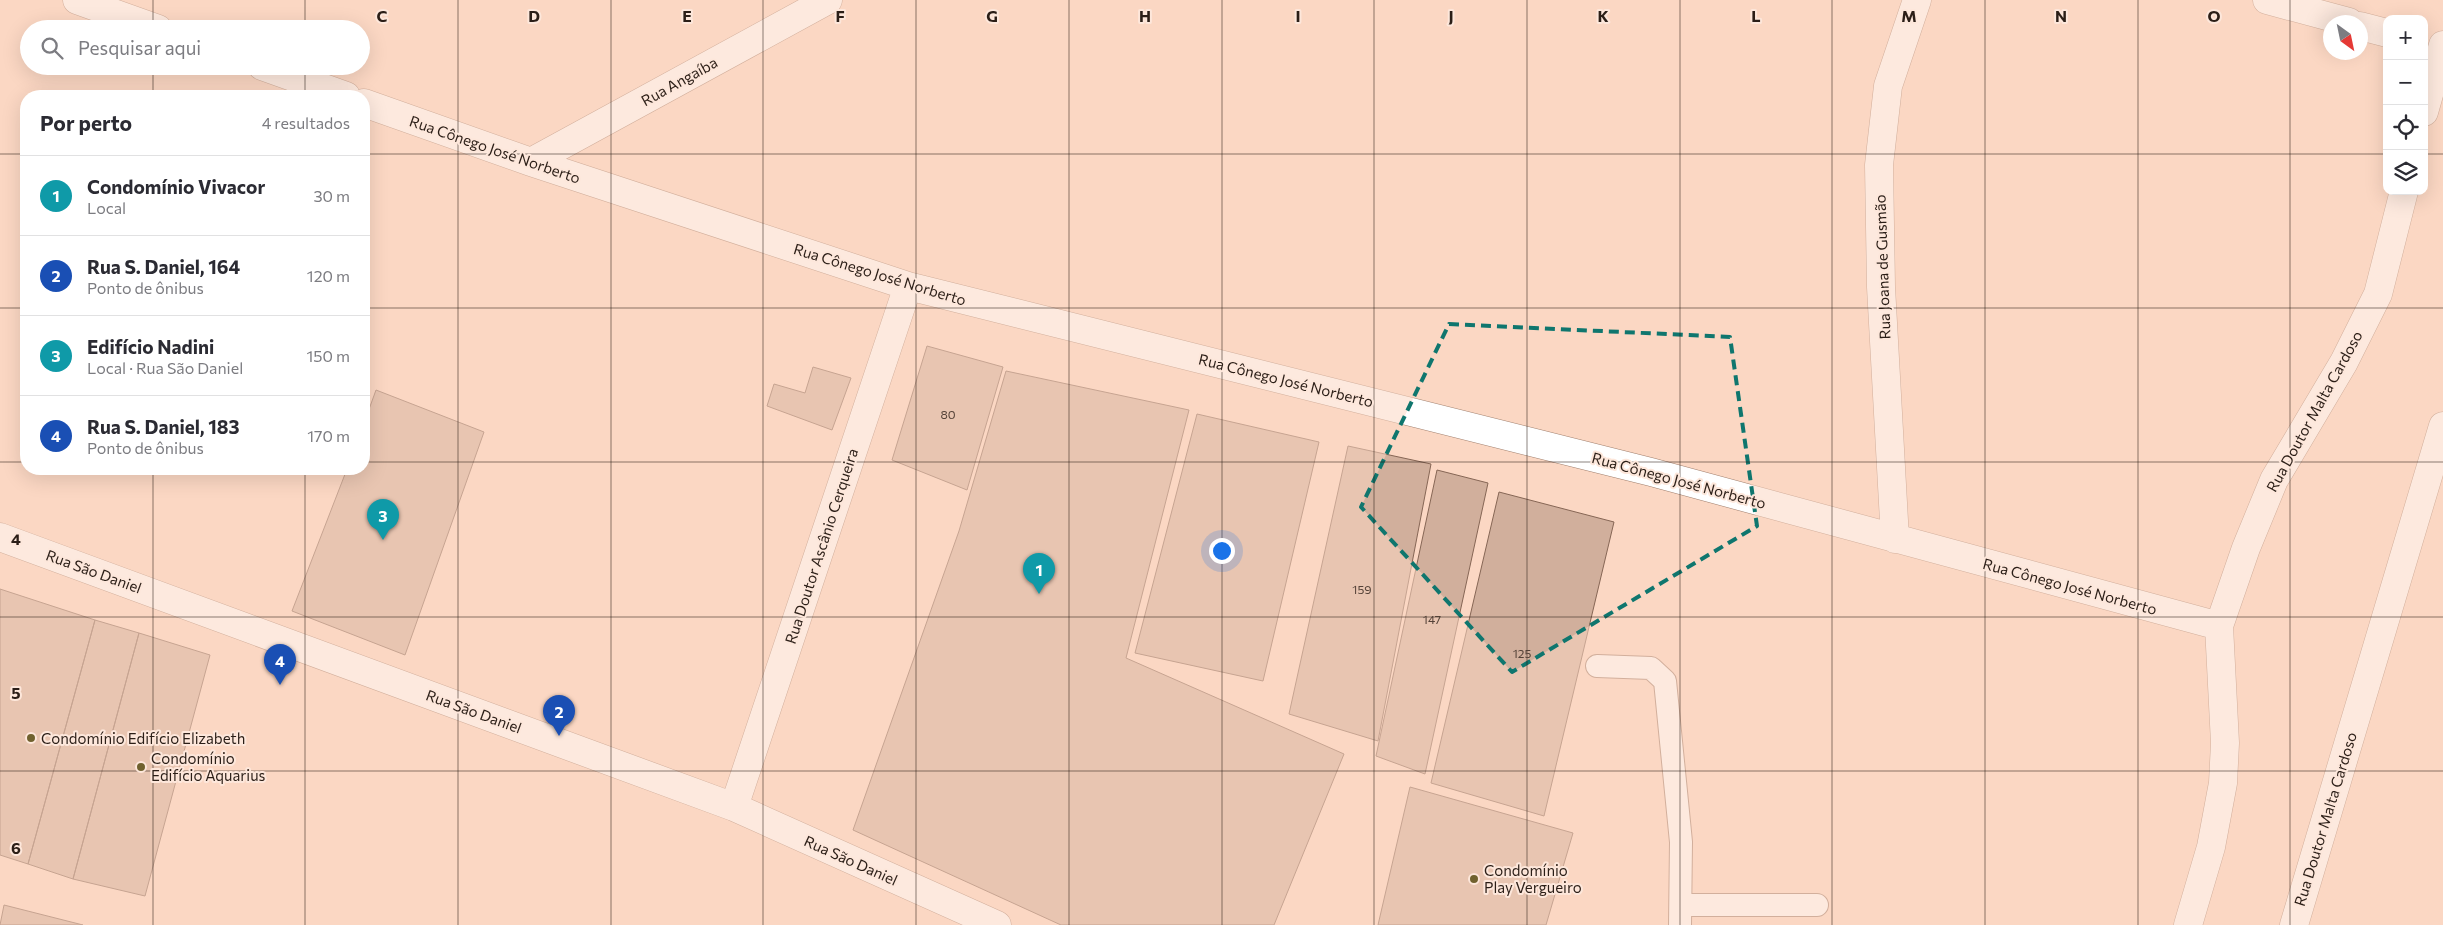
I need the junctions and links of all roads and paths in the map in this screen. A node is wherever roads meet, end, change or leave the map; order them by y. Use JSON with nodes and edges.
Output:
{"nodes":[{"id":1,"x":78,"y":0,"type":"edge"},
{"id":2,"x":828,"y":0,"type":"edge"},
{"id":3,"x":1917,"y":0,"type":"edge"},
{"id":4,"x":2267,"y":0,"type":"edge"},
{"id":5,"x":2323,"y":15,"type":"edge"},
{"id":6,"x":133,"y":20,"type":"edge"},
{"id":7,"x":2368,"y":28,"type":"edge"},
{"id":8,"x":2383,"y":32,"type":"edge"},
{"id":9,"x":2436,"y":46,"type":"edge"},
{"id":10,"x":287,"y":75,"type":"edge"},
{"id":11,"x":329,"y":90,"type":"edge"},
{"id":12,"x":370,"y":105,"type":"edge"},
{"id":13,"x":2426,"y":105,"type":"edge"},
{"id":14,"x":2428,"y":114,"type":"edge"},
{"id":15,"x":2443,"y":115,"type":"edge"},
{"id":16,"x":530,"y":162,"type":"junction"},
{"id":17,"x":2403,"y":195,"type":"edge"},
{"id":18,"x":908,"y":286,"type":"junction"},
{"id":19,"x":2443,"y":426,"type":"edge"},
{"id":20,"x":0,"y":537,"type":"edge"},
{"id":21,"x":1895,"y":539,"type":"junction"},
{"id":22,"x":2219,"y":626,"type":"junction"},
{"id":23,"x":1597,"y":666,"type":"dead end"},
{"id":24,"x":734,"y":807,"type":"junction"},
{"id":25,"x":1817,"y":905,"type":"dead end"},
{"id":26,"x":1680,"y":915,"type":"edge"},
{"id":27,"x":997,"y":925,"type":"edge"},
{"id":28,"x":2188,"y":925,"type":"edge"},
{"id":29,"x":2294,"y":925,"type":"edge"}],
"edges":[{"from":1,"to":6,"type":"street"},
{"from":2,"to":16,"type":"street","name":"Rua Angaíba"},
{"from":3,"to":21,"type":"street","name":"Rua Joana de Gusmão"},
{"from":4,"to":5,"type":"street"},
{"from":7,"to":8,"type":"street"},
{"from":9,"to":13,"type":"street"},
{"from":10,"to":11,"type":"street"},
{"from":12,"to":16,"type":"street","name":"Rua Cônego José Norberto"},
{"from":14,"to":15,"type":"street"},
{"from":16,"to":18,"type":"street","name":"Rua Cônego José Norberto"},
{"from":17,"to":22,"type":"street","name":"Rua Doutor Malta Cardoso"},
{"from":18,"to":21,"type":"street","name":"Rua Cônego José Norberto"},
{"from":18,"to":24,"type":"street","name":"Rua Doutor Ascânio Cerqueira"},
{"from":19,"to":29,"type":"street","name":"Rua Doutor Malta Cardoso"},
{"from":20,"to":24,"type":"street","name":"Rua São Daniel"},
{"from":21,"to":22,"type":"street","name":"Rua Cônego José Norberto"},
{"from":22,"to":28,"type":"street","name":"Rua Doutor Malta Cardoso"},
{"from":23,"to":26,"type":"lane"},
{"from":24,"to":27,"type":"street","name":"Rua São Daniel"},
{"from":25,"to":26,"type":"lane"}]}
